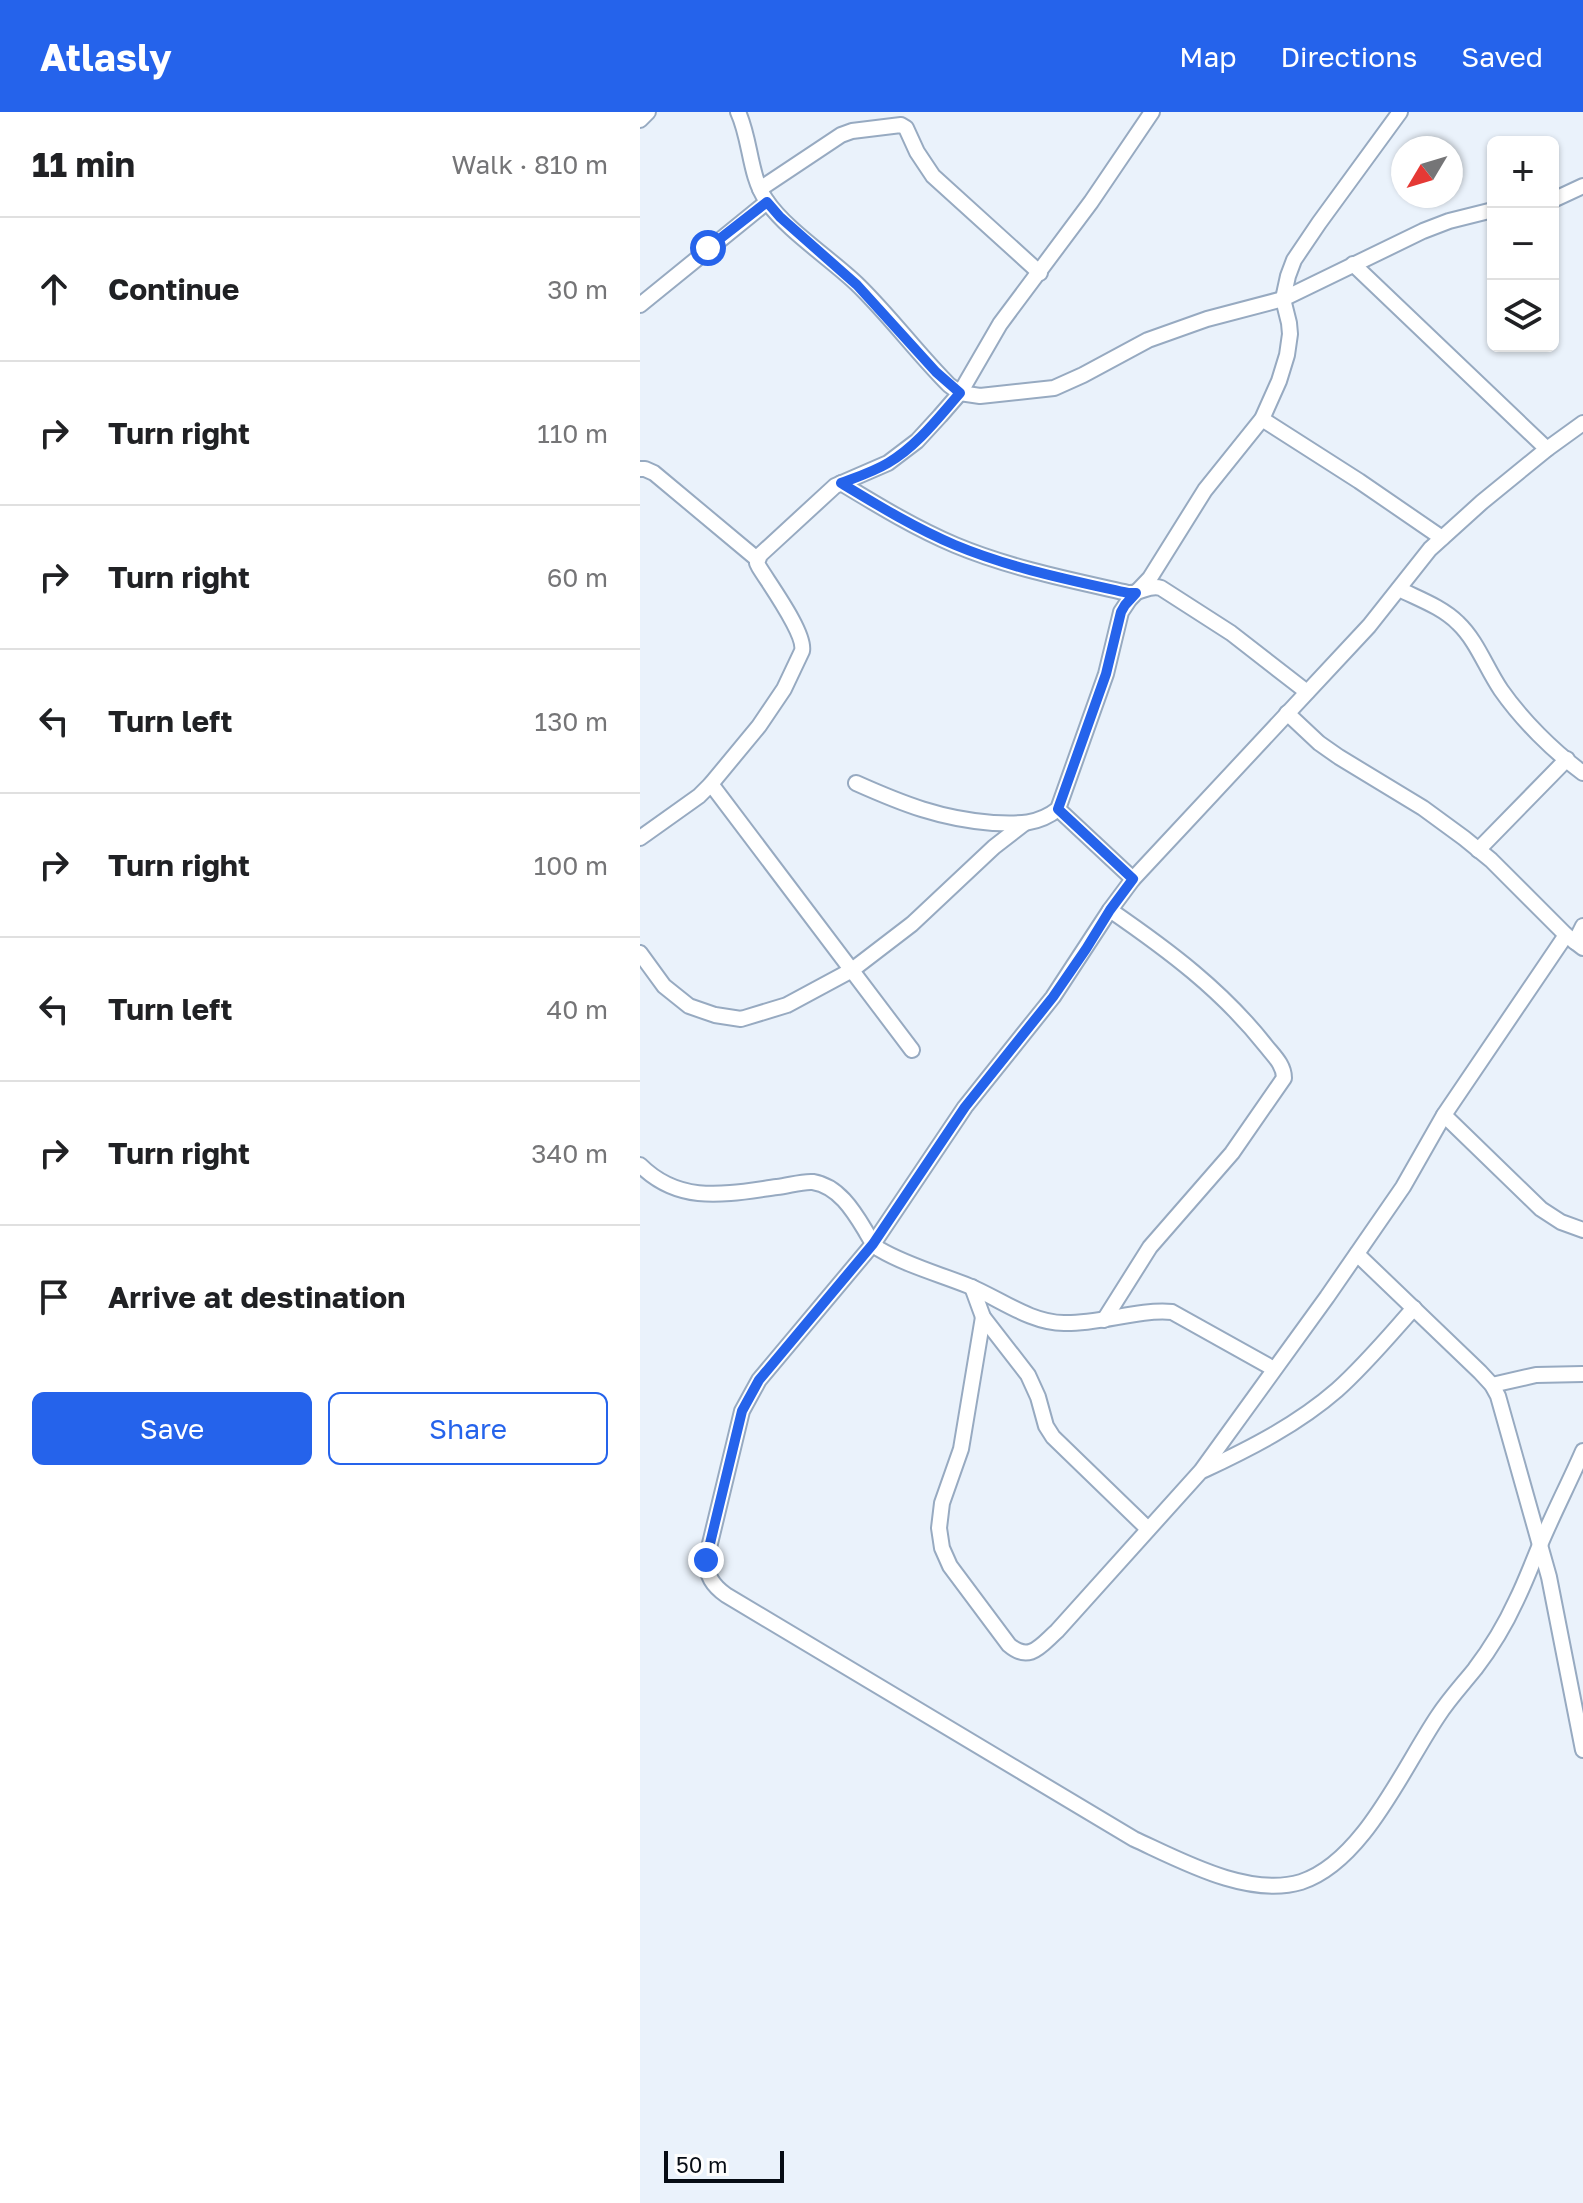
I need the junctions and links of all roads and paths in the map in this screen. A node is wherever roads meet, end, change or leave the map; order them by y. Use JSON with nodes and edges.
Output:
{"nodes":[{"id":1,"x":648,"y":112,"type":"edge"},
{"id":2,"x":738,"y":112,"type":"edge"},
{"id":3,"x":1152,"y":112,"type":"edge"},
{"id":4,"x":1400,"y":112,"type":"edge"},
{"id":5,"x":640,"y":120,"type":"edge"},
{"id":6,"x":1583,"y":186,"type":"edge"},
{"id":7,"x":763,"y":195,"type":"junction"},
{"id":8,"x":1559,"y":197,"type":"edge"},
{"id":9,"x":1487,"y":212,"type":"edge"},
{"id":10,"x":1353,"y":264,"type":"junction"},
{"id":11,"x":1040,"y":273,"type":"junction"},
{"id":12,"x":1283,"y":299,"type":"junction"},
{"id":13,"x":640,"y":305,"type":"edge"},
{"id":14,"x":960,"y":393,"type":"junction"},
{"id":15,"x":1262,"y":419,"type":"junction"},
{"id":16,"x":1583,"y":423,"type":"edge"},
{"id":17,"x":1547,"y":449,"type":"junction"},
{"id":18,"x":640,"y":469,"type":"edge"},
{"id":19,"x":841,"y":483,"type":"junction"},
{"id":20,"x":1442,"y":538,"type":"junction"},
{"id":21,"x":757,"y":559,"type":"junction"},
{"id":22,"x":1399,"y":589,"type":"junction"},
{"id":23,"x":1136,"y":593,"type":"junction"},
{"id":24,"x":1307,"y":692,"type":"junction"},
{"id":25,"x":1287,"y":713,"type":"junction"},
{"id":26,"x":1578,"y":766,"type":"edge"},
{"id":27,"x":856,"y":783,"type":"dead end"},
{"id":28,"x":711,"y":784,"type":"junction"},
{"id":29,"x":1058,"y":809,"type":"junction"},
{"id":30,"x":1025,"y":823,"type":"junction"},
{"id":31,"x":640,"y":838,"type":"edge"},
{"id":32,"x":1478,"y":850,"type":"junction"},
{"id":33,"x":1133,"y":879,"type":"junction"},
{"id":34,"x":1110,"y":910,"type":"junction"},
{"id":35,"x":1583,"y":926,"type":"edge"},
{"id":36,"x":1575,"y":942,"type":"edge"},
{"id":37,"x":640,"y":953,"type":"edge"},
{"id":38,"x":852,"y":970,"type":"junction"},
{"id":39,"x":912,"y":1050,"type":"dead end"},
{"id":40,"x":1444,"y":1115,"type":"junction"},
{"id":41,"x":640,"y":1165,"type":"edge"},
{"id":42,"x":1583,"y":1230,"type":"edge"},
{"id":43,"x":873,"y":1244,"type":"junction"},
{"id":44,"x":1357,"y":1254,"type":"junction"},
{"id":45,"x":972,"y":1287,"type":"junction"},
{"id":46,"x":1414,"y":1308,"type":"junction"},
{"id":47,"x":983,"y":1317,"type":"junction"},
{"id":48,"x":1104,"y":1320,"type":"junction"},
{"id":49,"x":1274,"y":1369,"type":"junction"},
{"id":50,"x":1583,"y":1374,"type":"edge"},
{"id":51,"x":1492,"y":1385,"type":"junction"},
{"id":52,"x":1583,"y":1451,"type":"edge"},
{"id":53,"x":1201,"y":1471,"type":"junction"},
{"id":54,"x":1148,"y":1529,"type":"junction"},
{"id":55,"x":1540,"y":1545,"type":"junction"},
{"id":56,"x":1583,"y":1750,"type":"edge"}],
"edges":[{"from":1,"to":5,"type":"street"},
{"from":2,"to":7,"type":"street"},
{"from":3,"to":11,"type":"street"},
{"from":4,"to":12,"type":"street"},
{"from":6,"to":8,"type":"street"},
{"from":7,"to":11,"type":"street"},
{"from":7,"to":13,"type":"street"},
{"from":7,"to":14,"type":"street"},
{"from":9,"to":10,"type":"street"},
{"from":10,"to":12,"type":"street"},
{"from":10,"to":17,"type":"street"},
{"from":11,"to":14,"type":"street"},
{"from":12,"to":14,"type":"street"},
{"from":12,"to":15,"type":"street"},
{"from":14,"to":19,"type":"street"},
{"from":15,"to":20,"type":"street"},
{"from":15,"to":23,"type":"street"},
{"from":16,"to":17,"type":"street"},
{"from":17,"to":20,"type":"street"},
{"from":18,"to":21,"type":"street"},
{"from":19,"to":21,"type":"street"},
{"from":19,"to":23,"type":"street"},
{"from":20,"to":22,"type":"street"},
{"from":21,"to":28,"type":"street"},
{"from":22,"to":24,"type":"street"},
{"from":22,"to":26,"type":"street"},
{"from":23,"to":24,"type":"street"},
{"from":23,"to":29,"type":"street"},
{"from":24,"to":25,"type":"street"},
{"from":25,"to":32,"type":"street"},
{"from":25,"to":33,"type":"street"},
{"from":26,"to":32,"type":"street"},
{"from":27,"to":30,"type":"street"},
{"from":28,"to":31,"type":"street"},
{"from":28,"to":38,"type":"street"},
{"from":29,"to":30,"type":"street"},
{"from":29,"to":33,"type":"street"},
{"from":30,"to":38,"type":"street"},
{"from":32,"to":36,"type":"street"},
{"from":33,"to":34,"type":"street"},
{"from":34,"to":43,"type":"street"},
{"from":34,"to":48,"type":"street"},
{"from":35,"to":36,"type":"street"},
{"from":36,"to":40,"type":"street"},
{"from":37,"to":38,"type":"street"},
{"from":38,"to":39,"type":"street"},
{"from":40,"to":42,"type":"street"},
{"from":40,"to":44,"type":"street"},
{"from":41,"to":43,"type":"street"},
{"from":43,"to":45,"type":"street"},
{"from":43,"to":55,"type":"street"},
{"from":44,"to":46,"type":"street"},
{"from":44,"to":49,"type":"street"},
{"from":45,"to":47,"type":"street"},
{"from":45,"to":48,"type":"street"},
{"from":46,"to":51,"type":"street"},
{"from":46,"to":53,"type":"street"},
{"from":47,"to":54,"type":"street"},
{"from":47,"to":54,"type":"street"},
{"from":48,"to":49,"type":"street"},
{"from":49,"to":53,"type":"street"},
{"from":50,"to":51,"type":"street"},
{"from":51,"to":55,"type":"street"},
{"from":52,"to":55,"type":"street"},
{"from":53,"to":54,"type":"street"},
{"from":55,"to":56,"type":"street"}]}
